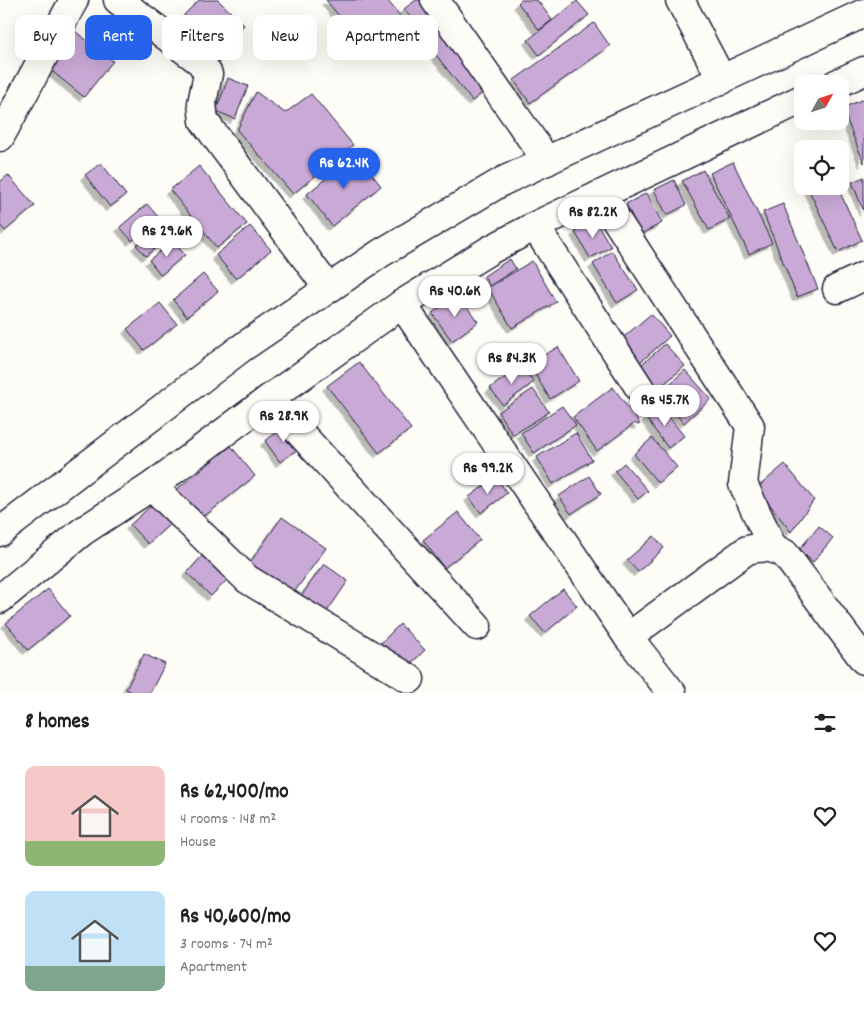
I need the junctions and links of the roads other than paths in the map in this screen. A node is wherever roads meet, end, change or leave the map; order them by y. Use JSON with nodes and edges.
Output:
{"nodes":[{"id":1,"x":74,"y":0,"type":"edge"},
{"id":2,"x":118,"y":0,"type":"edge"},
{"id":3,"x":435,"y":0,"type":"edge"},
{"id":4,"x":680,"y":0,"type":"edge"},
{"id":5,"x":864,"y":13,"type":"edge"},
{"id":6,"x":864,"y":72,"type":"edge"},
{"id":7,"x":849,"y":78,"type":"edge"},
{"id":8,"x":722,"y":80,"type":"junction"},
{"id":9,"x":794,"y":103,"type":"edge"},
{"id":10,"x":0,"y":137,"type":"edge"},
{"id":11,"x":547,"y":161,"type":"junction"},
{"id":12,"x":600,"y":195,"type":"junction"},
{"id":13,"x":534,"y":226,"type":"junction"},
{"id":14,"x":864,"y":276,"type":"edge"},
{"id":15,"x":328,"y":288,"type":"junction"},
{"id":16,"x":837,"y":289,"type":"dead end"},
{"id":17,"x":402,"y":304,"type":"junction"},
{"id":18,"x":269,"y":398,"type":"junction"},
{"id":19,"x":648,"y":401,"type":"dead end"},
{"id":20,"x":152,"y":486,"type":"junction"},
{"id":21,"x":0,"y":532,"type":"edge"},
{"id":22,"x":773,"y":548,"type":"junction"},
{"id":23,"x":0,"y":599,"type":"edge"},
{"id":24,"x":477,"y":626,"type":"dead end"},
{"id":25,"x":628,"y":638,"type":"junction"},
{"id":26,"x":864,"y":660,"type":"edge"},
{"id":27,"x":410,"y":679,"type":"dead end"},
{"id":28,"x":672,"y":693,"type":"edge"}],
"edges":[{"from":1,"to":10,"type":"main road"},
{"from":2,"to":15,"type":"main road"},
{"from":3,"to":11,"type":"main road"},
{"from":4,"to":8,"type":"main road"},
{"from":5,"to":8,"type":"main road"},
{"from":6,"to":7,"type":"main road"},
{"from":8,"to":11,"type":"main road"},
{"from":9,"to":12,"type":"main road"},
{"from":11,"to":15,"type":"main road"},
{"from":12,"to":13,"type":"main road"},
{"from":12,"to":22,"type":"main road"},
{"from":13,"to":17,"type":"main road"},
{"from":13,"to":19,"type":"main road"},
{"from":14,"to":16,"type":"main road"},
{"from":15,"to":21,"type":"main road"},
{"from":17,"to":18,"type":"main road"},
{"from":17,"to":25,"type":"main road"},
{"from":18,"to":20,"type":"main road"},
{"from":18,"to":24,"type":"main road"},
{"from":20,"to":23,"type":"main road"},
{"from":20,"to":27,"type":"main road"},
{"from":22,"to":25,"type":"main road"},
{"from":22,"to":26,"type":"main road"},
{"from":25,"to":28,"type":"main road"}]}
